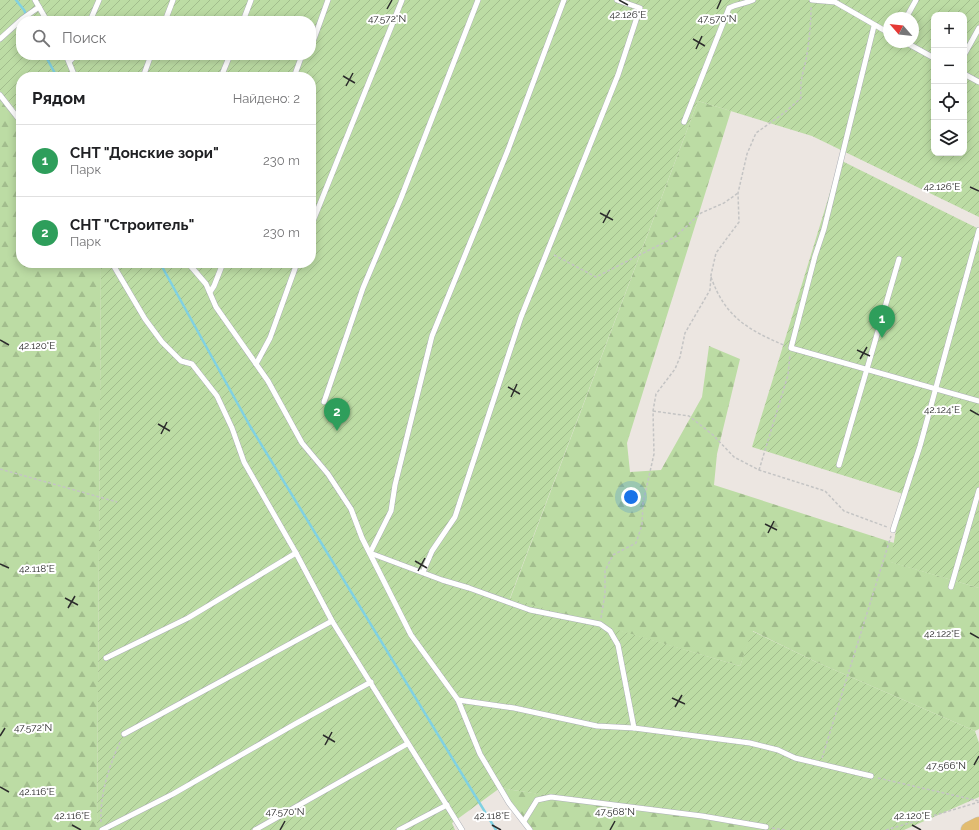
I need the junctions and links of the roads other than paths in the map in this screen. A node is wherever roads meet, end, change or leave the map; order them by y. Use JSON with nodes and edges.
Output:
{"nodes":[{"id":1,"x":35,"y":0,"type":"edge"},
{"id":2,"x":99,"y":0,"type":"edge"},
{"id":3,"x":173,"y":0,"type":"edge"},
{"id":4,"x":251,"y":0,"type":"edge"},
{"id":5,"x":328,"y":0,"type":"edge"},
{"id":6,"x":402,"y":0,"type":"edge"},
{"id":7,"x":478,"y":0,"type":"edge"},
{"id":8,"x":564,"y":0,"type":"edge"},
{"id":9,"x":618,"y":0,"type":"edge"},
{"id":10,"x":752,"y":0,"type":"edge"},
{"id":11,"x":812,"y":0,"type":"edge"},
{"id":12,"x":916,"y":0,"type":"edge"},
{"id":13,"x":835,"y":1,"type":"edge"},
{"id":14,"x":39,"y":7,"type":"junction"},
{"id":15,"x":909,"y":12,"type":"edge"},
{"id":16,"x":25,"y":16,"type":"edge"},
{"id":17,"x":44,"y":16,"type":"edge"},
{"id":18,"x":92,"y":16,"type":"edge"},
{"id":19,"x":167,"y":16,"type":"edge"},
{"id":20,"x":245,"y":16,"type":"edge"},
{"id":21,"x":16,"y":24,"type":"edge"},
{"id":22,"x":874,"y":26,"type":"junction"},
{"id":23,"x":979,"y":28,"type":"edge"},
{"id":24,"x":883,"y":31,"type":"edge"},
{"id":25,"x":316,"y":34,"type":"edge"},
{"id":26,"x":0,"y":39,"type":"edge"},
{"id":27,"x":916,"y":48,"type":"edge"},
{"id":28,"x":967,"y":50,"type":"edge"},
{"id":29,"x":931,"y":56,"type":"edge"},
{"id":30,"x":149,"y":60,"type":"edge"},
{"id":31,"x":228,"y":60,"type":"edge"},
{"id":32,"x":300,"y":60,"type":"edge"},
{"id":33,"x":70,"y":61,"type":"edge"},
{"id":34,"x":73,"y":72,"type":"edge"},
{"id":35,"x":145,"y":72,"type":"edge"},
{"id":36,"x":223,"y":72,"type":"edge"},
{"id":37,"x":296,"y":72,"type":"edge"},
{"id":38,"x":967,"y":76,"type":"edge"},
{"id":39,"x":979,"y":82,"type":"edge"},
{"id":40,"x":0,"y":95,"type":"edge"},
{"id":41,"x":16,"y":116,"type":"edge"},
{"id":42,"x":684,"y":122,"type":"dead end"},
{"id":43,"x":316,"y":214,"type":"edge"},
{"id":44,"x":979,"y":230,"type":"edge"},
{"id":45,"x":899,"y":259,"type":"dead end"},
{"id":46,"x":115,"y":268,"type":"edge"},
{"id":47,"x":192,"y":268,"type":"edge"},
{"id":48,"x":221,"y":268,"type":"edge"},
{"id":49,"x":295,"y":268,"type":"edge"},
{"id":50,"x":210,"y":292,"type":"junction"},
{"id":51,"x":256,"y":364,"type":"junction"},
{"id":52,"x":867,"y":369,"type":"junction"},
{"id":53,"x":936,"y":389,"type":"junction"},
{"id":54,"x":979,"y":401,"type":"edge"},
{"id":55,"x":324,"y":402,"type":"dead end"},
{"id":56,"x":838,"y":465,"type":"dead end"},
{"id":57,"x":979,"y":490,"type":"edge"},
{"id":58,"x":893,"y":530,"type":"road end"},
{"id":59,"x":296,"y":553,"type":"junction"},
{"id":60,"x":370,"y":553,"type":"junction"},
{"id":61,"x":423,"y":572,"type":"junction"},
{"id":62,"x":951,"y":587,"type":"dead end"},
{"id":63,"x":332,"y":621,"type":"junction"},
{"id":64,"x":106,"y":658,"type":"dead end"},
{"id":65,"x":371,"y":682,"type":"junction"},
{"id":66,"x":458,"y":700,"type":"junction"},
{"id":67,"x":634,"y":728,"type":"junction"},
{"id":68,"x":124,"y":734,"type":"road end"},
{"id":69,"x":407,"y":744,"type":"junction"},
{"id":70,"x":871,"y":776,"type":"road end"},
{"id":71,"x":447,"y":805,"type":"junction"},
{"id":72,"x":524,"y":821,"type":"junction"},
{"id":73,"x":979,"y":825,"type":"edge"},
{"id":74,"x":766,"y":827,"type":"road end"},
{"id":75,"x":101,"y":828,"type":"edge"},
{"id":76,"x":255,"y":830,"type":"edge"},
{"id":77,"x":399,"y":830,"type":"edge"},
{"id":78,"x":462,"y":830,"type":"edge"},
{"id":79,"x":530,"y":830,"type":"edge"},
{"id":80,"x":969,"y":830,"type":"edge"}],
"edges":[{"from":1,"to":14,"type":"lane"},
{"from":2,"to":18,"type":"lane"},
{"from":3,"to":19,"type":"lane"},
{"from":4,"to":20,"type":"lane"},
{"from":5,"to":25,"type":"lane"},
{"from":6,"to":43,"type":"lane"},
{"from":7,"to":55,"type":"lane"},
{"from":8,"to":60,"type":"lane"},
{"from":9,"to":61,"type":"lane"},
{"from":10,"to":42,"type":"lane"},
{"from":11,"to":13,"type":"lane"},
{"from":12,"to":15,"type":"lane"},
{"from":13,"to":22,"type":"lane"},
{"from":14,"to":16,"type":"lane"},
{"from":14,"to":17,"type":"lane"},
{"from":21,"to":26,"type":"lane"},
{"from":22,"to":24,"type":"lane"},
{"from":22,"to":52,"type":"lane"},
{"from":23,"to":28,"type":"lane"},
{"from":27,"to":29,"type":"lane"},
{"from":30,"to":35,"type":"lane"},
{"from":31,"to":36,"type":"lane"},
{"from":32,"to":37,"type":"lane"},
{"from":33,"to":34,"type":"lane"},
{"from":38,"to":39,"type":"lane"},
{"from":40,"to":41,"type":"lane"},
{"from":44,"to":53,"type":"lane"},
{"from":45,"to":52,"type":"lane"},
{"from":46,"to":59,"type":"lane"},
{"from":47,"to":50,"type":"lane"},
{"from":48,"to":50,"type":"lane"},
{"from":49,"to":51,"type":"lane"},
{"from":50,"to":51,"type":"lane"},
{"from":51,"to":60,"type":"lane"},
{"from":52,"to":53,"type":"lane"},
{"from":52,"to":56,"type":"lane"},
{"from":53,"to":54,"type":"lane"},
{"from":53,"to":58,"type":"lane"},
{"from":57,"to":62,"type":"lane"},
{"from":59,"to":63,"type":"lane"},
{"from":59,"to":64,"type":"lane"},
{"from":60,"to":61,"type":"lane"},
{"from":60,"to":66,"type":"lane"},
{"from":61,"to":67,"type":"lane"},
{"from":63,"to":65,"type":"lane"},
{"from":63,"to":68,"type":"lane"},
{"from":65,"to":69,"type":"lane"},
{"from":65,"to":75,"type":"lane"},
{"from":66,"to":67,"type":"lane"},
{"from":66,"to":72,"type":"lane"},
{"from":67,"to":70,"type":"lane"},
{"from":69,"to":71,"type":"lane"},
{"from":69,"to":76,"type":"lane"},
{"from":71,"to":77,"type":"lane"},
{"from":71,"to":78,"type":"lane"},
{"from":72,"to":74,"type":"lane"},
{"from":72,"to":79,"type":"lane"},
{"from":73,"to":80,"type":"main road"}]}
